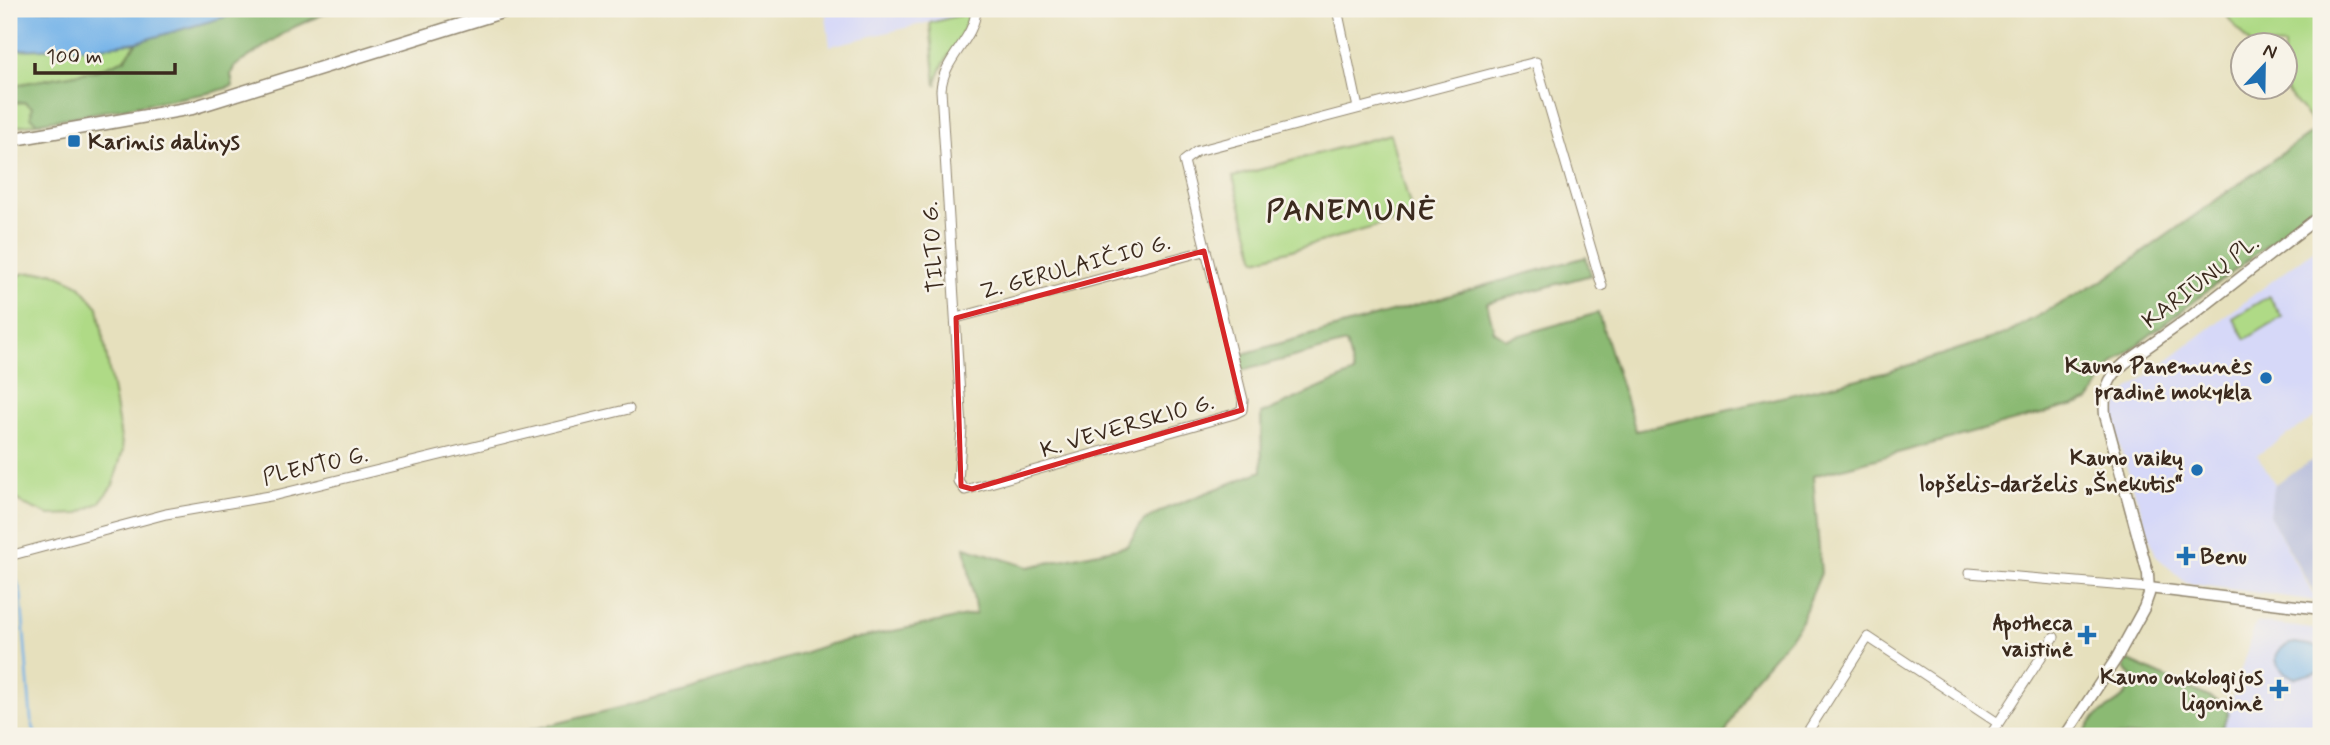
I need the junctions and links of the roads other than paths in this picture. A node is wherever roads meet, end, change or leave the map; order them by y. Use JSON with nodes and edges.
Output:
{"nodes":[{"id":1,"x":511,"y":9,"type":"edge"},
{"id":2,"x":976,"y":9,"type":"edge"},
{"id":3,"x":1337,"y":9,"type":"edge"},
{"id":4,"x":1358,"y":108,"type":"junction"},
{"id":5,"x":9,"y":140,"type":"edge"},
{"id":6,"x":2321,"y":215,"type":"edge"},
{"id":7,"x":1204,"y":251,"type":"junction"},
{"id":8,"x":1602,"y":286,"type":"dead end"},
{"id":9,"x":956,"y":318,"type":"junction"},
{"id":10,"x":629,"y":409,"type":"dead end"},
{"id":11,"x":965,"y":489,"type":"joint"},
{"id":12,"x":9,"y":556,"type":"edge"},
{"id":13,"x":1969,"y":573,"type":"dead end"},
{"id":14,"x":2149,"y":588,"type":"junction"},
{"id":15,"x":2321,"y":609,"type":"edge"},
{"id":16,"x":2054,"y":637,"type":"dead end"},
{"id":17,"x":1998,"y":723,"type":"junction"},
{"id":18,"x":1808,"y":735,"type":"edge"},
{"id":19,"x":1990,"y":736,"type":"edge"},
{"id":20,"x":2065,"y":736,"type":"edge"}],
"edges":[{"from":1,"to":5,"type":"main road"},
{"from":2,"to":9,"type":"street","name":"TILTO G."},
{"from":3,"to":4,"type":"street"},
{"from":4,"to":7,"type":"street"},
{"from":4,"to":8,"type":"street"},
{"from":6,"to":14,"type":"street","name":"KARIŪNŲ PL."},
{"from":7,"to":9,"type":"street","name":"Z. GERULAIČIO G."},
{"from":7,"to":11,"type":"street","name":"K. VEVERSKIO G."},
{"from":9,"to":11,"type":"street","name":"TILTO G."},
{"from":10,"to":12,"type":"street","name":"PLENTO G."},
{"from":13,"to":14,"type":"street"},
{"from":14,"to":15,"type":"street"},
{"from":14,"to":20,"type":"street"},
{"from":16,"to":17,"type":"street"},
{"from":17,"to":18,"type":"street"},
{"from":17,"to":19,"type":"street"}]}
